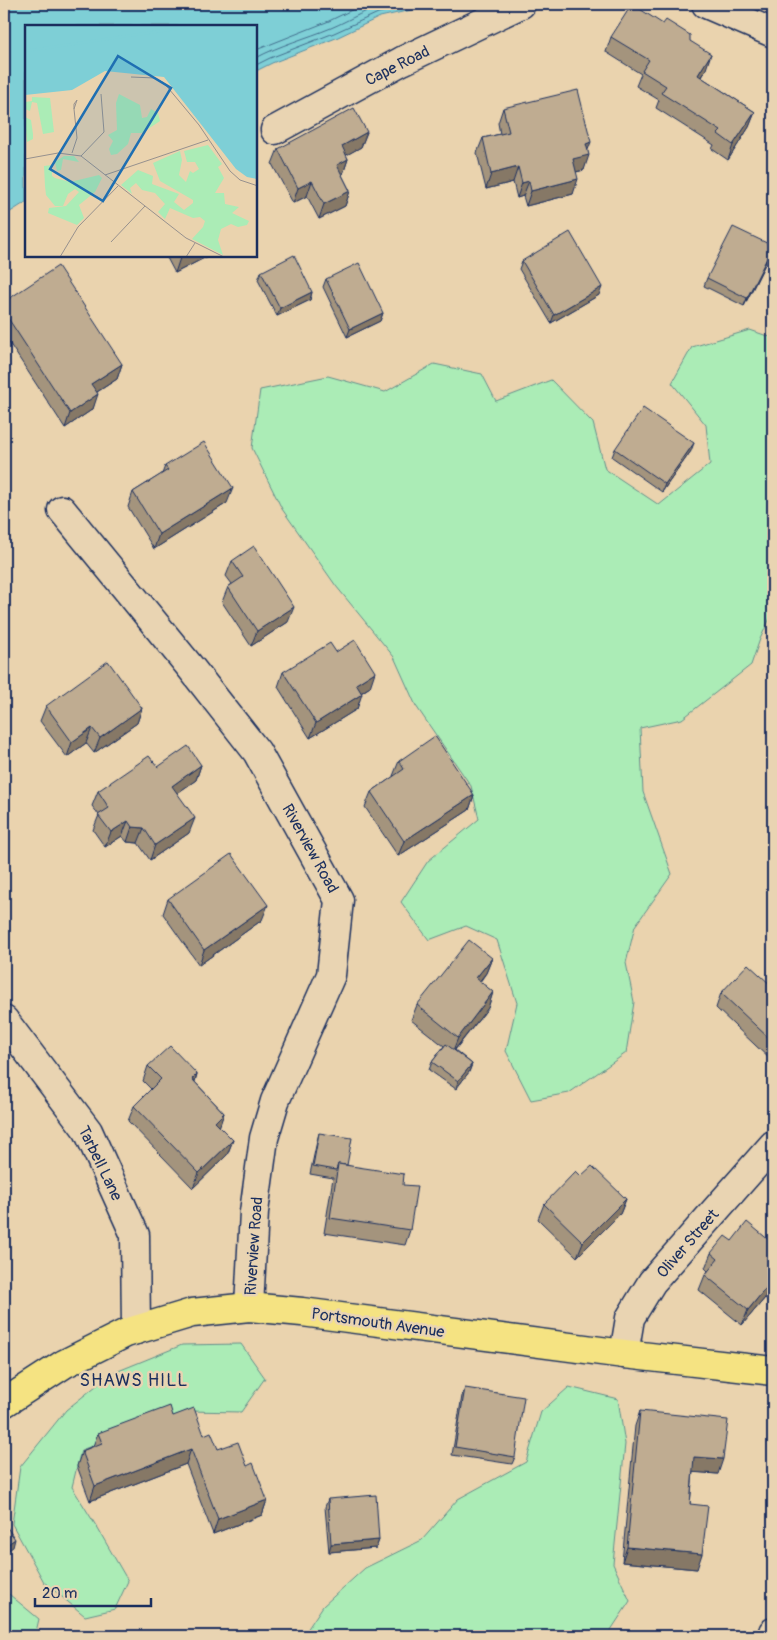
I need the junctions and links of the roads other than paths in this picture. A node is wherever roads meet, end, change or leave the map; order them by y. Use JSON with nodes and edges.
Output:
{"nodes":[{"id":1,"x":521,"y":4,"type":"edge"},
{"id":2,"x":706,"y":4,"type":"edge"},
{"id":3,"x":773,"y":33,"type":"edge"},
{"id":4,"x":275,"y":130,"type":"dead end"},
{"id":5,"x":62,"y":510,"type":"dead end"},
{"id":6,"x":4,"y":1020,"type":"edge"},
{"id":7,"x":773,"y":1145,"type":"edge"},
{"id":8,"x":249,"y":1307,"type":"junction"},
{"id":9,"x":136,"y":1330,"type":"junction"},
{"id":10,"x":624,"y":1354,"type":"junction"},
{"id":11,"x":773,"y":1371,"type":"edge"},
{"id":12,"x":4,"y":1403,"type":"edge"},
{"id":13,"x":773,"y":1632,"type":"edge"},
{"id":14,"x":772,"y":1636,"type":"edge"}],
"edges":[{"from":1,"to":4,"type":"street","name":"Cape Road"},
{"from":2,"to":3,"type":"street"},
{"from":5,"to":8,"type":"street","name":"Riverview Road"},
{"from":6,"to":9,"type":"street","name":"Tarbell Lane"},
{"from":7,"to":10,"type":"street","name":"Oliver Street"},
{"from":8,"to":9,"type":"main road","name":"Portsmouth Avenue"},
{"from":8,"to":10,"type":"main road","name":"Portsmouth Avenue"},
{"from":9,"to":12,"type":"main road","name":"Portsmouth Avenue"},
{"from":10,"to":11,"type":"main road","name":"Portsmouth Avenue"},
{"from":13,"to":14,"type":"street"}]}
